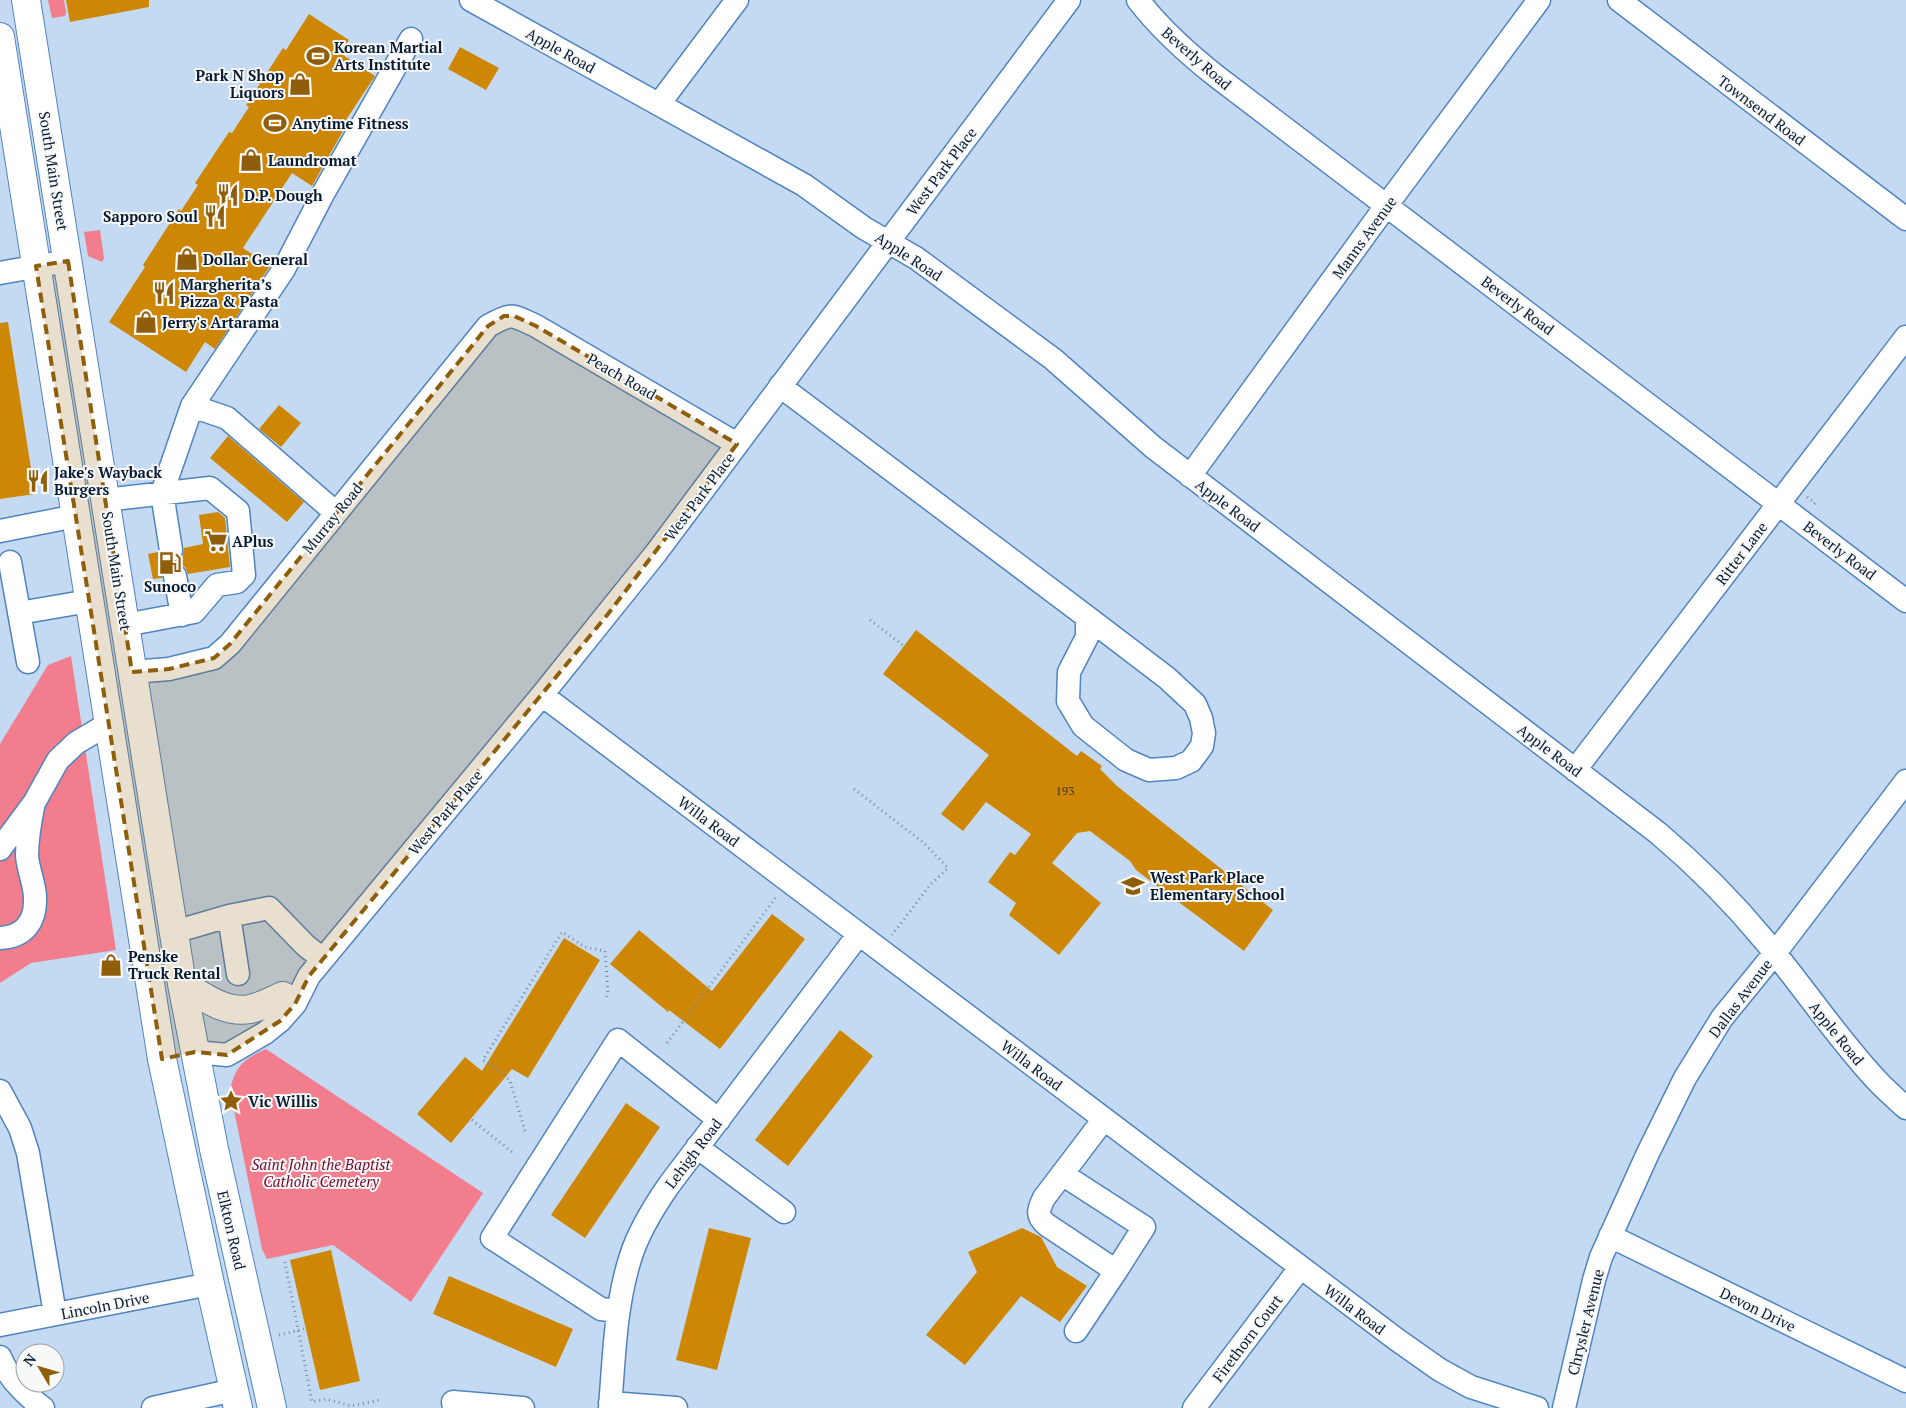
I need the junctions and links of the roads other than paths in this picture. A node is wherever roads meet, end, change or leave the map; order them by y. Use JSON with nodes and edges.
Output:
{"nodes":[{"id":1,"x":26,"y":0,"type":"edge"},
{"id":2,"x":471,"y":0,"type":"edge"},
{"id":3,"x":737,"y":0,"type":"edge"},
{"id":4,"x":1069,"y":0,"type":"edge"},
{"id":5,"x":1138,"y":0,"type":"edge"},
{"id":6,"x":1539,"y":0,"type":"edge"},
{"id":7,"x":1619,"y":0,"type":"edge"},
{"id":8,"x":0,"y":37,"type":"edge"},
{"id":9,"x":411,"y":39,"type":"dead end"},
{"id":10,"x":659,"y":104,"type":"junction"},
{"id":11,"x":1386,"y":206,"type":"junction"},
{"id":12,"x":1906,"y":219,"type":"edge"},
{"id":13,"x":888,"y":242,"type":"junction"},
{"id":14,"x":68,"y":261,"type":"junction"},
{"id":15,"x":36,"y":266,"type":"junction"},
{"id":16,"x":0,"y":273,"type":"edge"},
{"id":17,"x":504,"y":316,"type":"joint"},
{"id":18,"x":1906,"y":337,"type":"edge"},
{"id":19,"x":780,"y":386,"type":"junction"},
{"id":20,"x":192,"y":406,"type":"junction"},
{"id":21,"x":737,"y":444,"type":"junction"},
{"id":22,"x":69,"y":474,"type":"junction"},
{"id":23,"x":1190,"y":476,"type":"junction"},
{"id":24,"x":162,"y":494,"type":"junction"},
{"id":25,"x":105,"y":500,"type":"junction"},
{"id":26,"x":1779,"y":504,"type":"junction"},
{"id":27,"x":336,"y":513,"type":"junction"},
{"id":28,"x":76,"y":516,"type":"junction"},
{"id":29,"x":0,"y":531,"type":"edge"},
{"id":30,"x":112,"y":547,"type":"junction"},
{"id":31,"x":171,"y":550,"type":"dead end"},
{"id":32,"x":10,"y":562,"type":"dead end"},
{"id":33,"x":175,"y":576,"type":"dead end"},
{"id":34,"x":1906,"y":600,"type":"edge"},
{"id":35,"x":89,"y":602,"type":"junction"},
{"id":36,"x":19,"y":613,"type":"junction"},
{"id":37,"x":182,"y":615,"type":"junction"},
{"id":38,"x":1087,"y":617,"type":"junction"},
{"id":39,"x":125,"y":625,"type":"junction"},
{"id":40,"x":28,"y":662,"type":"dead end"},
{"id":41,"x":132,"y":672,"type":"junction"},
{"id":42,"x":542,"y":695,"type":"junction"},
{"id":43,"x":108,"y":724,"type":"junction"},
{"id":44,"x":1576,"y":770,"type":"junction"},
{"id":45,"x":1906,"y":781,"type":"edge"},
{"id":46,"x":34,"y":803,"type":"junction"},
{"id":47,"x":0,"y":848,"type":"edge"},
{"id":48,"x":229,"y":916,"type":"junction"},
{"id":49,"x":174,"y":932,"type":"junction"},
{"id":50,"x":859,"y":934,"type":"junction"},
{"id":51,"x":0,"y":938,"type":"edge"},
{"id":52,"x":1774,"y":953,"type":"junction"},
{"id":53,"x":316,"y":968,"type":"junction"},
{"id":54,"x":238,"y":974,"type":"dead end"},
{"id":55,"x":182,"y":984,"type":"junction"},
{"id":56,"x":283,"y":996,"type":"junction"},
{"id":57,"x":195,"y":1052,"type":"junction"},
{"id":58,"x":162,"y":1059,"type":"junction"},
{"id":59,"x":0,"y":1091,"type":"edge"},
{"id":60,"x":1906,"y":1108,"type":"edge"},
{"id":61,"x":1104,"y":1119,"type":"junction"},
{"id":62,"x":719,"y":1120,"type":"junction"},
{"id":63,"x":697,"y":1147,"type":"junction"},
{"id":64,"x":1062,"y":1174,"type":"junction"},
{"id":65,"x":784,"y":1212,"type":"dead end"},
{"id":66,"x":1610,"y":1236,"type":"junction"},
{"id":67,"x":1300,"y":1268,"type":"junction"},
{"id":68,"x":1116,"y":1271,"type":"junction"},
{"id":69,"x":210,"y":1284,"type":"junction"},
{"id":70,"x":618,"y":1311,"type":"junction"},
{"id":71,"x":55,"y":1314,"type":"junction"},
{"id":72,"x":0,"y":1325,"type":"edge"},
{"id":73,"x":1076,"y":1331,"type":"dead end"},
{"id":74,"x":0,"y":1357,"type":"edge"},
{"id":75,"x":1906,"y":1381,"type":"edge"},
{"id":76,"x":236,"y":1399,"type":"edge"},
{"id":77,"x":610,"y":1406,"type":"edge"},
{"id":78,"x":44,"y":1408,"type":"edge"},
{"id":79,"x":154,"y":1408,"type":"edge"},
{"id":80,"x":272,"y":1408,"type":"edge"},
{"id":81,"x":454,"y":1408,"type":"edge"},
{"id":82,"x":523,"y":1408,"type":"edge"},
{"id":83,"x":676,"y":1408,"type":"edge"},
{"id":84,"x":1194,"y":1408,"type":"edge"},
{"id":85,"x":1537,"y":1408,"type":"edge"},
{"id":86,"x":1564,"y":1408,"type":"edge"}],
"edges":[{"from":1,"to":14,"type":"main road","name":"South Main Street"},
{"from":2,"to":10,"type":"street","name":"Apple Road"},
{"from":3,"to":10,"type":"street"},
{"from":4,"to":13,"type":"street","name":"West Park Place"},
{"from":5,"to":11,"type":"street","name":"Beverly Road"},
{"from":6,"to":11,"type":"street","name":"Manns Avenue"},
{"from":7,"to":12,"type":"street","name":"Townsend Road"},
{"from":8,"to":15,"type":"main road"},
{"from":9,"to":20,"type":"street"},
{"from":10,"to":13,"type":"street","name":"Apple Road"},
{"from":11,"to":23,"type":"street","name":"Manns Avenue"},
{"from":11,"to":26,"type":"street","name":"Beverly Road"},
{"from":13,"to":19,"type":"street","name":"West Park Place"},
{"from":13,"to":23,"type":"street","name":"Apple Road"},
{"from":14,"to":15,"type":"street"},
{"from":14,"to":25,"type":"main road","name":"South Main Street"},
{"from":15,"to":16,"type":"street"},
{"from":15,"to":22,"type":"main road"},
{"from":17,"to":21,"type":"street","name":"Peach Road"},
{"from":17,"to":27,"type":"street","name":"Murray Road"},
{"from":18,"to":26,"type":"street","name":"Ritter Lane"},
{"from":19,"to":21,"type":"street","name":"West Park Place"},
{"from":19,"to":38,"type":"street"},
{"from":20,"to":24,"type":"street"},
{"from":20,"to":27,"type":"street"},
{"from":21,"to":42,"type":"street","name":"West Park Place"},
{"from":22,"to":25,"type":"main road"},
{"from":22,"to":28,"type":"main road"},
{"from":23,"to":44,"type":"street","name":"Apple Road"},
{"from":24,"to":25,"type":"street"},
{"from":24,"to":31,"type":"street"},
{"from":24,"to":37,"type":"street"},
{"from":25,"to":30,"type":"main road","name":"South Main Street"},
{"from":26,"to":34,"type":"street","name":"Beverly Road"},
{"from":26,"to":44,"type":"street","name":"Ritter Lane"},
{"from":27,"to":41,"type":"street","name":"Murray Road"},
{"from":28,"to":29,"type":"street"},
{"from":28,"to":30,"type":"main road"},
{"from":28,"to":35,"type":"main road"},
{"from":30,"to":39,"type":"main road","name":"South Main Street"},
{"from":32,"to":36,"type":"street"},
{"from":33,"to":37,"type":"street"},
{"from":35,"to":36,"type":"street"},
{"from":35,"to":43,"type":"main road"},
{"from":36,"to":40,"type":"street"},
{"from":37,"to":39,"type":"street"},
{"from":38,"to":38,"type":"street"},
{"from":39,"to":41,"type":"main road","name":"South Main Street"},
{"from":41,"to":49,"type":"main road","name":"South Main Street"},
{"from":42,"to":50,"type":"street","name":"Willa Road"},
{"from":42,"to":53,"type":"street","name":"West Park Place"},
{"from":43,"to":46,"type":"street"},
{"from":43,"to":58,"type":"main road"},
{"from":44,"to":52,"type":"street","name":"Apple Road"},
{"from":45,"to":52,"type":"street","name":"Dallas Avenue"},
{"from":46,"to":47,"type":"street"},
{"from":46,"to":51,"type":"street"},
{"from":48,"to":49,"type":"street"},
{"from":48,"to":53,"type":"street"},
{"from":48,"to":54,"type":"street"},
{"from":49,"to":55,"type":"main road","name":"South Main Street"},
{"from":50,"to":61,"type":"street","name":"Willa Road"},
{"from":50,"to":62,"type":"street","name":"Lehigh Road"},
{"from":52,"to":60,"type":"street","name":"Apple Road"},
{"from":52,"to":66,"type":"street","name":"Dallas Avenue"},
{"from":53,"to":56,"type":"street","name":"West Park Place"},
{"from":53,"to":57,"type":"street","name":"West Park Place"},
{"from":55,"to":56,"type":"main road"},
{"from":55,"to":57,"type":"main road","name":"South Main Street"},
{"from":56,"to":57,"type":"street","name":"West Park Place"},
{"from":57,"to":58,"type":"street","name":"West Park Place"},
{"from":57,"to":80,"type":"main road","name":"Elkton Road"},
{"from":58,"to":69,"type":"main road"},
{"from":59,"to":71,"type":"street"},
{"from":61,"to":64,"type":"street"},
{"from":61,"to":67,"type":"street","name":"Willa Road"},
{"from":62,"to":63,"type":"street","name":"Lehigh Road"},
{"from":62,"to":70,"type":"street"},
{"from":63,"to":65,"type":"street"},
{"from":63,"to":70,"type":"street","name":"Lehigh Road"},
{"from":64,"to":68,"type":"street"},
{"from":64,"to":68,"type":"street"},
{"from":66,"to":75,"type":"street","name":"Devon Drive"},
{"from":66,"to":86,"type":"street","name":"Chrysler Avenue"},
{"from":67,"to":84,"type":"street","name":"Firethorn Court"},
{"from":67,"to":85,"type":"street","name":"Willa Road"},
{"from":68,"to":73,"type":"street"},
{"from":69,"to":71,"type":"street","name":"Lincoln Drive"},
{"from":69,"to":76,"type":"main road"},
{"from":70,"to":77,"type":"street","name":"Lehigh Road"},
{"from":71,"to":72,"type":"street","name":"Lincoln Drive"},
{"from":74,"to":78,"type":"street"},
{"from":76,"to":79,"type":"street"},
{"from":77,"to":83,"type":"street"},
{"from":81,"to":82,"type":"street"}]}
